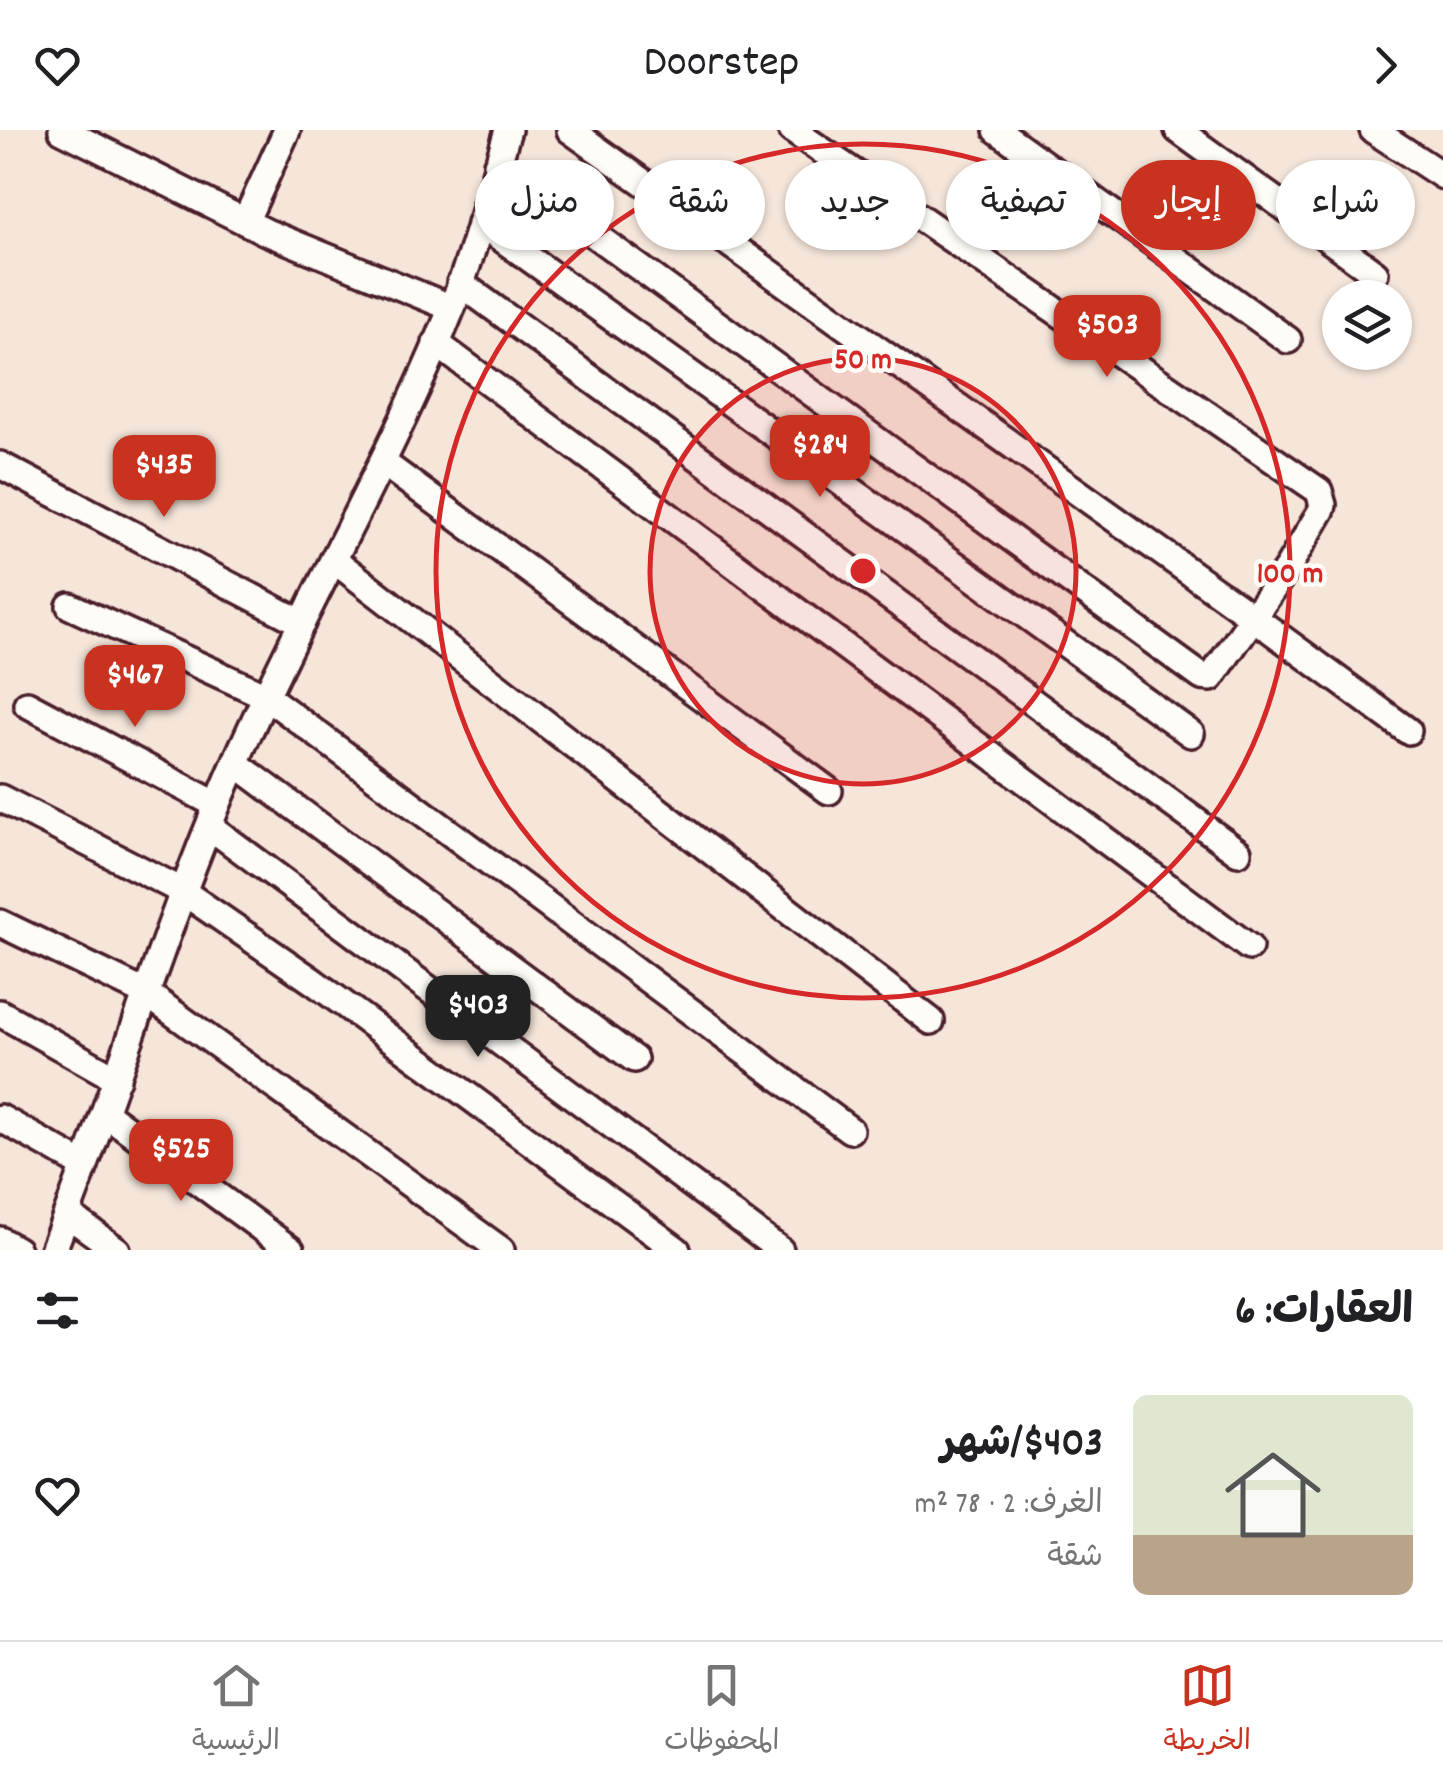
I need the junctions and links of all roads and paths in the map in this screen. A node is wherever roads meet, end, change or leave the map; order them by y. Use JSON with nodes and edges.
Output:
{"nodes":[{"id":1,"x":286,"y":130,"type":"edge"},
{"id":2,"x":508,"y":130,"type":"edge"},
{"id":3,"x":570,"y":130,"type":"edge"},
{"id":4,"x":792,"y":130,"type":"edge"},
{"id":5,"x":996,"y":130,"type":"edge"},
{"id":6,"x":1178,"y":130,"type":"edge"},
{"id":7,"x":1373,"y":130,"type":"edge"},
{"id":8,"x":69,"y":132,"type":"edge"},
{"id":9,"x":499,"y":160,"type":"edge"},
{"id":10,"x":1443,"y":176,"type":"edge"},
{"id":11,"x":246,"y":222,"type":"junction"},
{"id":12,"x":475,"y":237,"type":"edge"},
{"id":13,"x":614,"y":249,"type":"edge"},
{"id":14,"x":519,"y":250,"type":"edge"},
{"id":15,"x":1375,"y":273,"type":"dead end"},
{"id":16,"x":460,"y":283,"type":"junction"},
{"id":17,"x":452,"y":308,"type":"junction"},
{"id":18,"x":1288,"y":340,"type":"dead end"},
{"id":19,"x":436,"y":343,"type":"junction"},
{"id":20,"x":382,"y":462,"type":"junction"},
{"id":21,"x":0,"y":465,"type":"edge"},
{"id":22,"x":334,"y":560,"type":"junction"},
{"id":23,"x":70,"y":606,"type":"dead end"},
{"id":24,"x":1254,"y":618,"type":"junction"},
{"id":25,"x":302,"y":624,"type":"junction"},
{"id":26,"x":266,"y":696,"type":"junction"},
{"id":27,"x":27,"y":704,"type":"dead end"},
{"id":28,"x":1408,"y":731,"type":"dead end"},
{"id":29,"x":1192,"y":734,"type":"dead end"},
{"id":30,"x":235,"y":764,"type":"junction"},
{"id":31,"x":829,"y":791,"type":"dead end"},
{"id":32,"x":0,"y":798,"type":"edge"},
{"id":33,"x":213,"y":816,"type":"junction"},
{"id":34,"x":1238,"y":852,"type":"dead end"},
{"id":35,"x":182,"y":891,"type":"junction"},
{"id":36,"x":0,"y":923,"type":"edge"},
{"id":37,"x":1249,"y":946,"type":"dead end"},
{"id":38,"x":147,"y":994,"type":"junction"},
{"id":39,"x":0,"y":1013,"type":"edge"},
{"id":40,"x":930,"y":1021,"type":"dead end"},
{"id":41,"x":634,"y":1058,"type":"dead end"},
{"id":42,"x":117,"y":1079,"type":"junction"},
{"id":43,"x":105,"y":1113,"type":"junction"},
{"id":44,"x":0,"y":1118,"type":"edge"},
{"id":45,"x":850,"y":1130,"type":"dead end"},
{"id":46,"x":85,"y":1166,"type":"junction"},
{"id":47,"x":67,"y":1214,"type":"junction"},
{"id":48,"x":0,"y":1240,"type":"edge"},
{"id":49,"x":17,"y":1250,"type":"edge"},
{"id":50,"x":53,"y":1250,"type":"edge"},
{"id":51,"x":117,"y":1250,"type":"edge"},
{"id":52,"x":291,"y":1250,"type":"edge"},
{"id":53,"x":502,"y":1250,"type":"edge"},
{"id":54,"x":678,"y":1250,"type":"edge"},
{"id":55,"x":780,"y":1250,"type":"edge"}],
"edges":[{"from":1,"to":11,"type":"street"},
{"from":2,"to":9,"type":"street"},
{"from":3,"to":24,"type":"street"},
{"from":4,"to":24,"type":"street"},
{"from":5,"to":18,"type":"street"},
{"from":6,"to":15,"type":"street"},
{"from":7,"to":10,"type":"street"},
{"from":8,"to":11,"type":"street"},
{"from":11,"to":17,"type":"street"},
{"from":12,"to":16,"type":"street"},
{"from":13,"to":24,"type":"street"},
{"from":14,"to":29,"type":"street"},
{"from":16,"to":17,"type":"street"},
{"from":16,"to":34,"type":"street"},
{"from":17,"to":19,"type":"street"},
{"from":19,"to":20,"type":"street"},
{"from":19,"to":37,"type":"street"},
{"from":20,"to":22,"type":"street"},
{"from":20,"to":31,"type":"street"},
{"from":21,"to":25,"type":"street"},
{"from":22,"to":25,"type":"street"},
{"from":22,"to":40,"type":"street"},
{"from":23,"to":26,"type":"street"},
{"from":24,"to":28,"type":"street"},
{"from":25,"to":26,"type":"street"},
{"from":26,"to":30,"type":"street"},
{"from":26,"to":45,"type":"street"},
{"from":27,"to":33,"type":"street"},
{"from":30,"to":33,"type":"street"},
{"from":30,"to":41,"type":"street"},
{"from":32,"to":35,"type":"street"},
{"from":33,"to":35,"type":"street"},
{"from":33,"to":55,"type":"street"},
{"from":35,"to":38,"type":"street"},
{"from":35,"to":54,"type":"street"},
{"from":36,"to":38,"type":"street"},
{"from":38,"to":42,"type":"street"},
{"from":38,"to":53,"type":"street"},
{"from":39,"to":42,"type":"street"},
{"from":42,"to":43,"type":"street"},
{"from":43,"to":46,"type":"street"},
{"from":43,"to":52,"type":"street"},
{"from":44,"to":46,"type":"street"},
{"from":46,"to":47,"type":"street"},
{"from":47,"to":50,"type":"street"},
{"from":47,"to":51,"type":"street"},
{"from":48,"to":49,"type":"street"}]}
